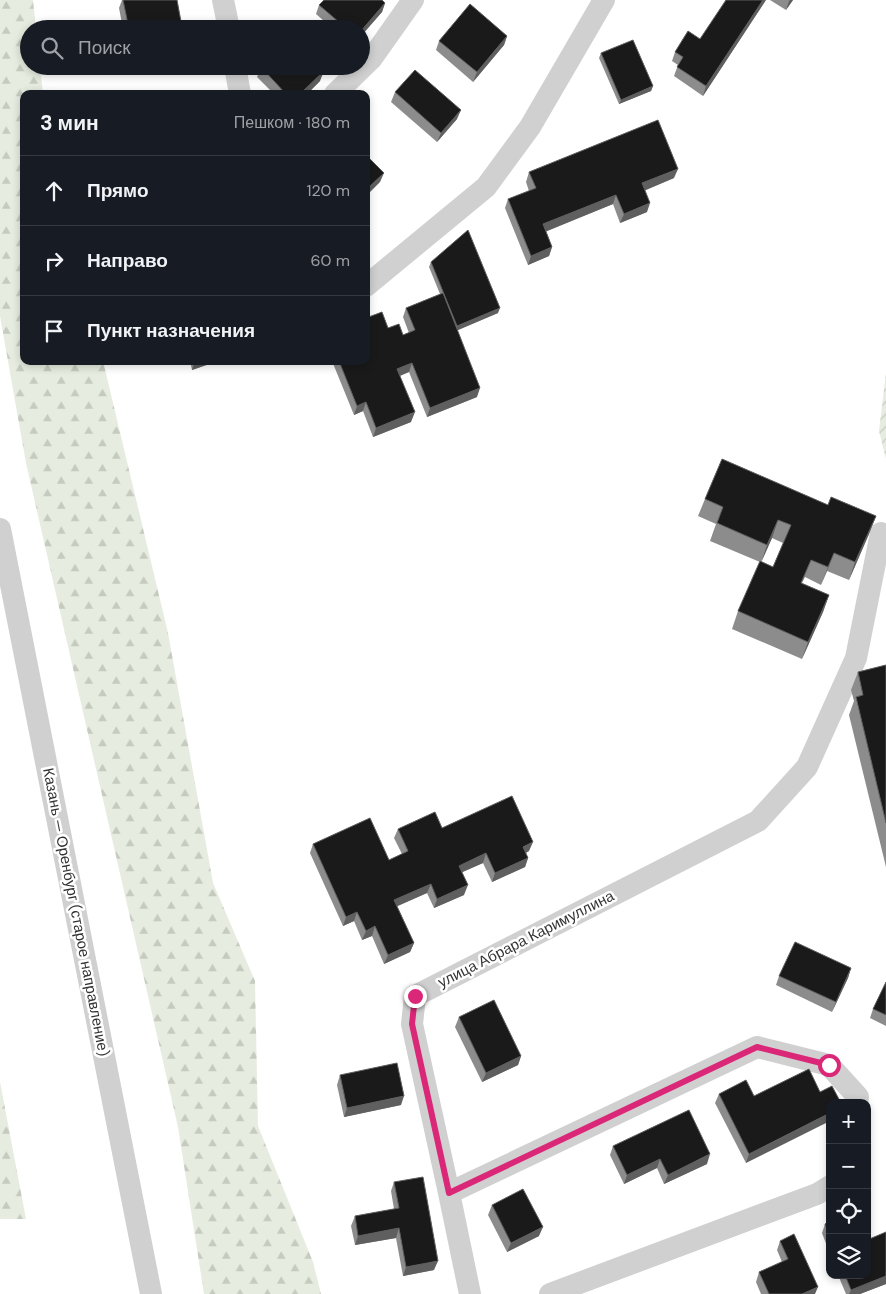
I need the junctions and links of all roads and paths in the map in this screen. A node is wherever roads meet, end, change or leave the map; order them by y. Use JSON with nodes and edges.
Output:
{"nodes":[{"id":1,"x":223,"y":0,"type":"edge"},
{"id":2,"x":413,"y":0,"type":"edge"},
{"id":3,"x":604,"y":0,"type":"edge"},
{"id":4,"x":226,"y":20,"type":"edge"},
{"id":5,"x":370,"y":60,"type":"edge"},
{"id":6,"x":237,"y":75,"type":"edge"},
{"id":7,"x":355,"y":75,"type":"edge"},
{"id":8,"x":239,"y":90,"type":"edge"},
{"id":9,"x":339,"y":90,"type":"edge"},
{"id":10,"x":370,"y":283,"type":"edge"},
{"id":11,"x":0,"y":529,"type":"edge"},
{"id":12,"x":881,"y":533,"type":"dead end"},
{"id":13,"x":858,"y":1099,"type":"edge"},
{"id":14,"x":826,"y":1188,"type":"edge"},
{"id":15,"x":449,"y":1193,"type":"junction"},
{"id":16,"x":151,"y":1294,"type":"edge"},
{"id":17,"x":470,"y":1294,"type":"edge"},
{"id":18,"x":550,"y":1294,"type":"edge"}],
"edges":[{"from":1,"to":4,"type":"street"},
{"from":2,"to":5,"type":"street"},
{"from":3,"to":10,"type":"street"},
{"from":6,"to":8,"type":"street"},
{"from":7,"to":9,"type":"street"},
{"from":11,"to":16,"type":"street","name":"Казань — Оренбург (старое направление)"},
{"from":12,"to":15,"type":"street","name":"улица Абрара Каримуллина"},
{"from":13,"to":15,"type":"street"},
{"from":14,"to":18,"type":"street"},
{"from":15,"to":17,"type":"street"}]}
